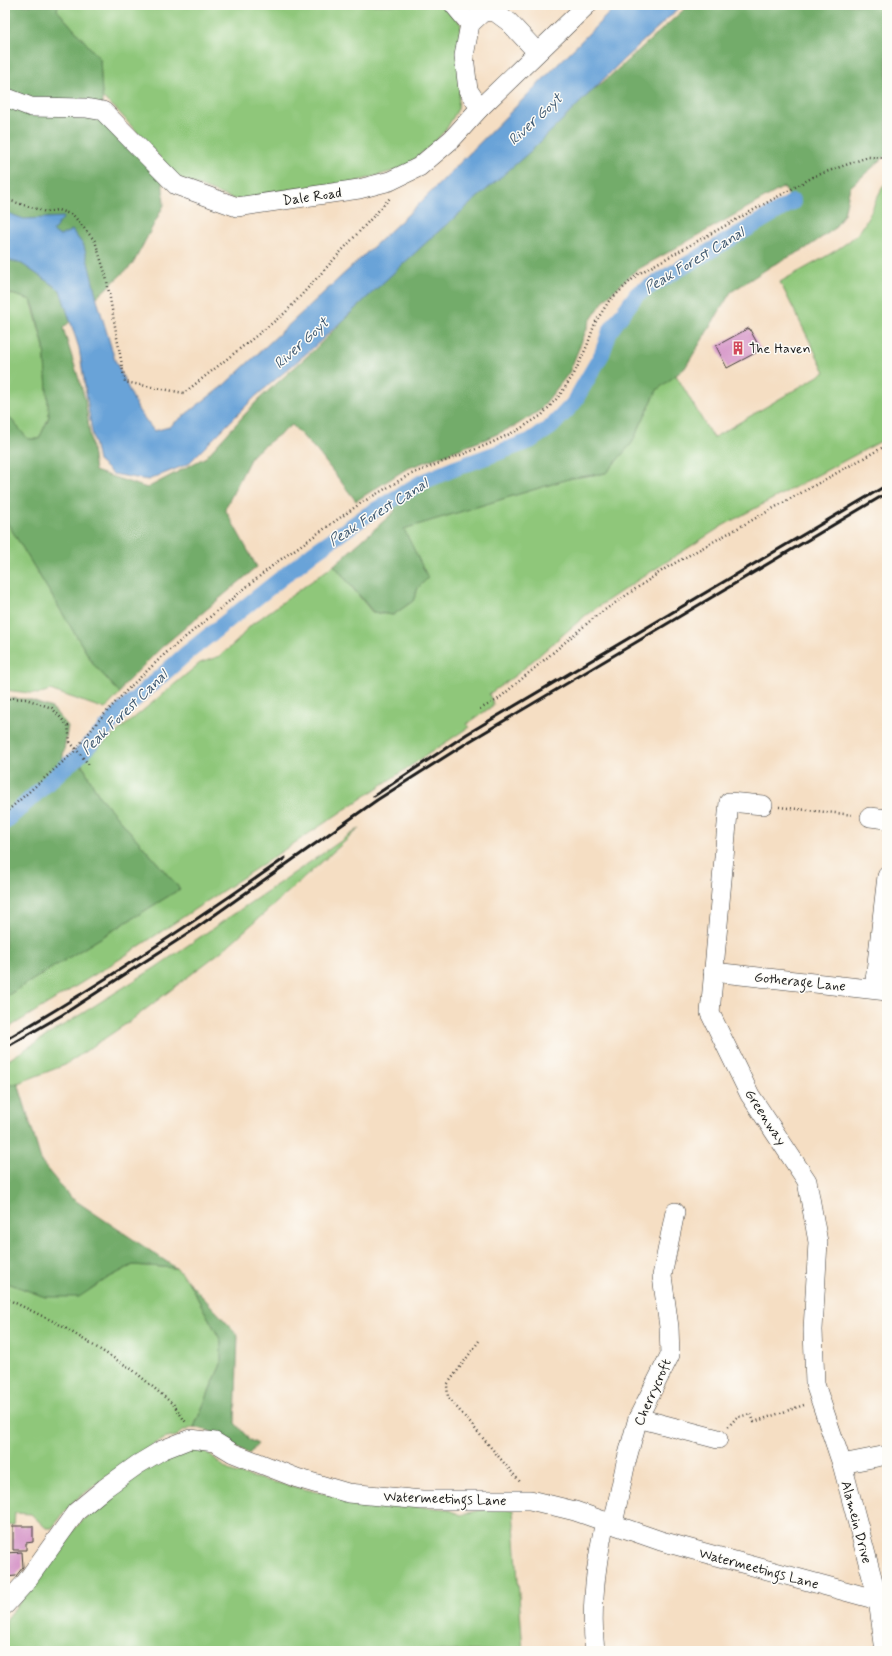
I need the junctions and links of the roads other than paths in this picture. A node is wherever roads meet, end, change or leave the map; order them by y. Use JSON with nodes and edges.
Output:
{"nodes":[{"id":1,"x":454,"y":5,"type":"edge"},
{"id":2,"x":587,"y":5,"type":"edge"},
{"id":3,"x":470,"y":24,"type":"junction"},
{"id":4,"x":537,"y":52,"type":"junction"},
{"id":5,"x":5,"y":97,"type":"edge"},
{"id":6,"x":480,"y":108,"type":"junction"},
{"id":7,"x":763,"y":805,"type":"road end"},
{"id":8,"x":887,"y":880,"type":"edge"},
{"id":9,"x":713,"y":972,"type":"junction"},
{"id":10,"x":880,"y":990,"type":"edge"},
{"id":11,"x":675,"y":1212,"type":"dead end"},
{"id":12,"x":638,"y":1418,"type":"junction"},
{"id":13,"x":718,"y":1439,"type":"road end"},
{"id":14,"x":887,"y":1455,"type":"edge"},
{"id":15,"x":842,"y":1464,"type":"junction"},
{"id":16,"x":609,"y":1522,"type":"junction"},
{"id":17,"x":878,"y":1600,"type":"junction"},
{"id":18,"x":5,"y":1604,"type":"edge"},
{"id":19,"x":595,"y":1651,"type":"edge"},
{"id":20,"x":885,"y":1651,"type":"edge"}],
"edges":[{"from":1,"to":3,"type":"street"},
{"from":2,"to":4,"type":"street","name":"Dale Road"},
{"from":3,"to":4,"type":"street"},
{"from":3,"to":6,"type":"street"},
{"from":4,"to":6,"type":"street","name":"Dale Road"},
{"from":5,"to":6,"type":"street","name":"Dale Road"},
{"from":7,"to":9,"type":"street","name":"Greenway"},
{"from":8,"to":10,"type":"street"},
{"from":9,"to":10,"type":"street","name":"Gotherage Lane"},
{"from":9,"to":15,"type":"street","name":"Greenway"},
{"from":11,"to":12,"type":"street","name":"Cherrycroft"},
{"from":12,"to":13,"type":"street"},
{"from":12,"to":16,"type":"street","name":"Cherrycroft"},
{"from":14,"to":15,"type":"street"},
{"from":15,"to":17,"type":"street","name":"Alamein Drive"},
{"from":16,"to":17,"type":"street","name":"Watermeetings Lane"},
{"from":16,"to":18,"type":"street","name":"Watermeetings Lane"},
{"from":16,"to":19,"type":"street","name":"Cherrycroft"},
{"from":17,"to":20,"type":"street","name":"Alamein Drive"}]}
